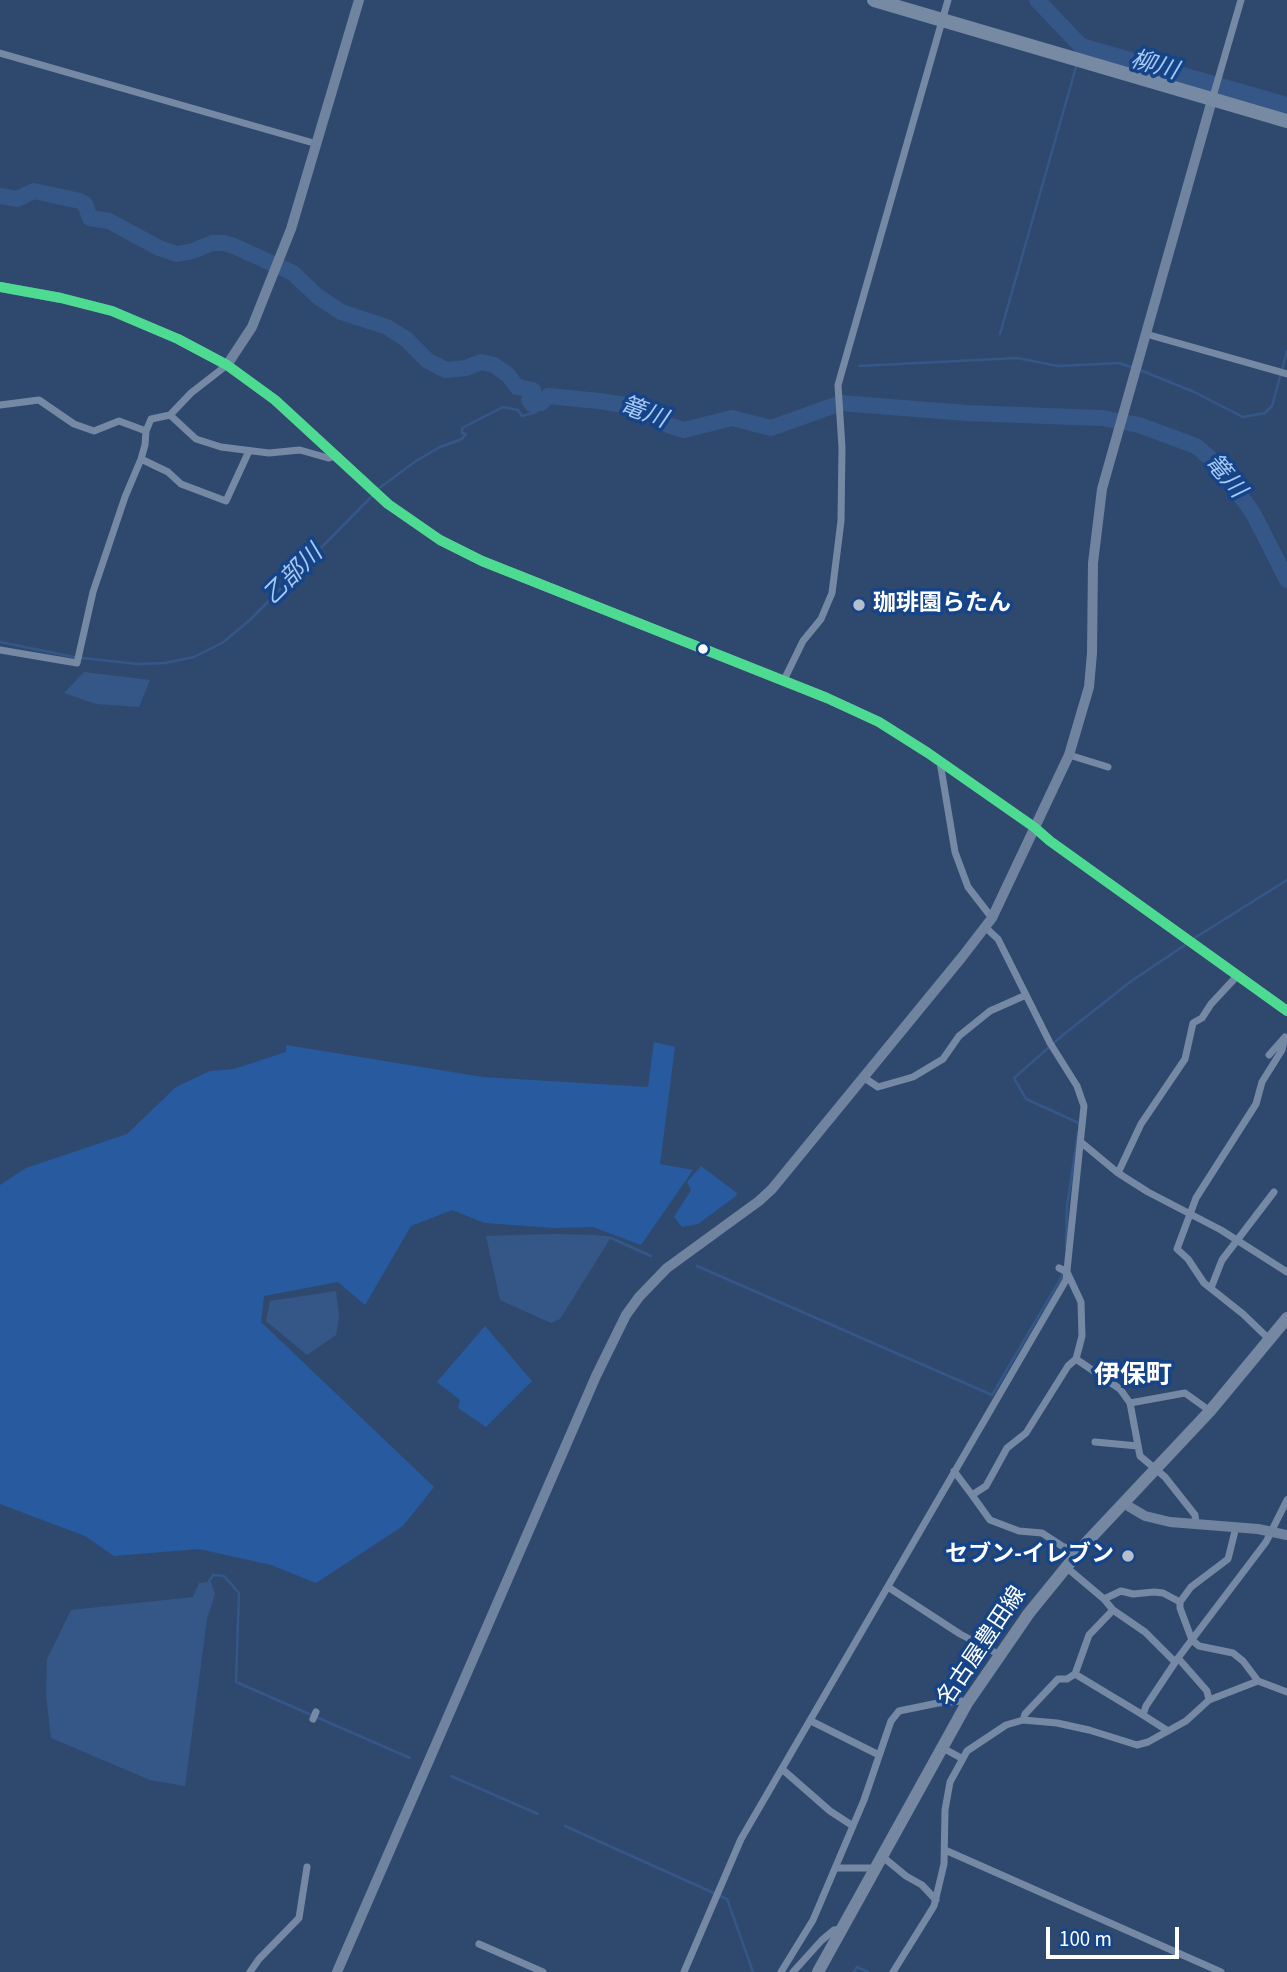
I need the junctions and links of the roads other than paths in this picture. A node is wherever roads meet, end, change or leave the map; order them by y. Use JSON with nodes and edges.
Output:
{"nodes":[{"id":1,"x":359,"y":0,"type":"edge"},
{"id":2,"x":874,"y":0,"type":"edge"},
{"id":3,"x":948,"y":0,"type":"edge"},
{"id":4,"x":1241,"y":0,"type":"edge"},
{"id":5,"x":942,"y":20,"type":"junction"},
{"id":6,"x":0,"y":53,"type":"edge"},
{"id":7,"x":1214,"y":96,"type":"junction"},
{"id":8,"x":1287,"y":121,"type":"edge"},
{"id":9,"x":317,"y":144,"type":"junction"},
{"id":10,"x":0,"y":287,"type":"edge"},
{"id":11,"x":1146,"y":334,"type":"junction"},
{"id":12,"x":227,"y":365,"type":"junction"},
{"id":13,"x":1287,"y":374,"type":"edge"},
{"id":14,"x":0,"y":405,"type":"edge"},
{"id":15,"x":170,"y":415,"type":"junction"},
{"id":16,"x":146,"y":431,"type":"junction"},
{"id":17,"x":249,"y":451,"type":"junction"},
{"id":18,"x":336,"y":456,"type":"junction"},
{"id":19,"x":141,"y":459,"type":"junction"},
{"id":20,"x":0,"y":650,"type":"edge"},
{"id":21,"x":784,"y":680,"type":"junction"},
{"id":22,"x":1069,"y":755,"type":"junction"},
{"id":23,"x":940,"y":762,"type":"junction"},
{"id":24,"x":1108,"y":767,"type":"dead end"},
{"id":25,"x":1034,"y":827,"type":"junction"},
{"id":26,"x":988,"y":923,"type":"junction"},
{"id":27,"x":1238,"y":975,"type":"junction"},
{"id":28,"x":1026,"y":995,"type":"junction"},
{"id":29,"x":1287,"y":1011,"type":"edge"},
{"id":30,"x":1286,"y":1036,"type":"edge"},
{"id":31,"x":1269,"y":1055,"type":"dead end"},
{"id":32,"x":863,"y":1077,"type":"junction"},
{"id":33,"x":1082,"y":1143,"type":"junction"},
{"id":34,"x":1118,"y":1173,"type":"junction"},
{"id":35,"x":1274,"y":1192,"type":"dead end"},
{"id":36,"x":1189,"y":1215,"type":"junction"},
{"id":37,"x":1238,"y":1241,"type":"junction"},
{"id":38,"x":1064,"y":1270,"type":"junction"},
{"id":39,"x":1287,"y":1272,"type":"edge"},
{"id":40,"x":1211,"y":1288,"type":"junction"},
{"id":41,"x":1287,"y":1318,"type":"edge"},
{"id":42,"x":1269,"y":1339,"type":"junction"},
{"id":43,"x":1076,"y":1359,"type":"junction"},
{"id":44,"x":1130,"y":1403,"type":"junction"},
{"id":45,"x":1210,"y":1411,"type":"junction"},
{"id":46,"x":1095,"y":1443,"type":"dead end"},
{"id":47,"x":1138,"y":1446,"type":"junction"},
{"id":48,"x":1156,"y":1468,"type":"junction"},
{"id":49,"x":954,"y":1471,"type":"junction"},
{"id":50,"x":972,"y":1495,"type":"junction"},
{"id":51,"x":1287,"y":1500,"type":"edge"},
{"id":52,"x":1123,"y":1503,"type":"junction"},
{"id":53,"x":1196,"y":1524,"type":"junction"},
{"id":54,"x":1236,"y":1527,"type":"junction"},
{"id":55,"x":1273,"y":1531,"type":"junction"},
{"id":56,"x":1287,"y":1535,"type":"edge"},
{"id":57,"x":1078,"y":1552,"type":"junction"},
{"id":58,"x":1065,"y":1567,"type":"junction"},
{"id":59,"x":888,"y":1587,"type":"junction"},
{"id":60,"x":1104,"y":1599,"type":"junction"},
{"id":61,"x":1180,"y":1602,"type":"junction"},
{"id":62,"x":1113,"y":1610,"type":"junction"},
{"id":63,"x":1192,"y":1640,"type":"junction"},
{"id":64,"x":1000,"y":1655,"type":"junction"},
{"id":65,"x":1177,"y":1660,"type":"junction"},
{"id":66,"x":1075,"y":1674,"type":"junction"},
{"id":67,"x":1258,"y":1681,"type":"junction"},
{"id":68,"x":1287,"y":1692,"type":"edge"},
{"id":69,"x":1209,"y":1700,"type":"junction"},
{"id":70,"x":967,"y":1703,"type":"junction"},
{"id":71,"x":1143,"y":1714,"type":"junction"},
{"id":72,"x":1023,"y":1720,"type":"junction"},
{"id":73,"x":811,"y":1721,"type":"junction"},
{"id":74,"x":1168,"y":1731,"type":"junction"},
{"id":75,"x":943,"y":1748,"type":"junction"},
{"id":76,"x":879,"y":1755,"type":"junction"},
{"id":77,"x":961,"y":1758,"type":"junction"},
{"id":78,"x":782,"y":1769,"type":"junction"},
{"id":79,"x":853,"y":1826,"type":"junction"},
{"id":80,"x":945,"y":1850,"type":"junction"},
{"id":81,"x":880,"y":1863,"type":"junction"},
{"id":82,"x":307,"y":1867,"type":"dead end"},
{"id":83,"x":836,"y":1868,"type":"junction"},
{"id":84,"x":936,"y":1900,"type":"junction"},
{"id":85,"x":843,"y":1929,"type":"junction"},
{"id":86,"x":479,"y":1944,"type":"dead end"},
{"id":87,"x":250,"y":1972,"type":"edge"},
{"id":88,"x":337,"y":1972,"type":"edge"},
{"id":89,"x":543,"y":1972,"type":"edge"},
{"id":90,"x":684,"y":1972,"type":"edge"},
{"id":91,"x":781,"y":1972,"type":"edge"},
{"id":92,"x":793,"y":1972,"type":"edge"},
{"id":93,"x":818,"y":1972,"type":"edge"},
{"id":94,"x":893,"y":1972,"type":"edge"},
{"id":95,"x":1221,"y":1972,"type":"edge"}],
"edges":[{"from":1,"to":9,"type":"street"},
{"from":2,"to":5,"type":"highway"},
{"from":3,"to":5,"type":"street"},
{"from":4,"to":7,"type":"street"},
{"from":5,"to":7,"type":"highway"},
{"from":5,"to":21,"type":"street"},
{"from":6,"to":9,"type":"street"},
{"from":7,"to":8,"type":"highway"},
{"from":7,"to":11,"type":"street"},
{"from":9,"to":12,"type":"street"},
{"from":10,"to":12,"type":"street"},
{"from":11,"to":13,"type":"street"},
{"from":11,"to":22,"type":"street"},
{"from":12,"to":15,"type":"street"},
{"from":12,"to":18,"type":"street"},
{"from":14,"to":16,"type":"street"},
{"from":15,"to":16,"type":"street"},
{"from":15,"to":17,"type":"street"},
{"from":16,"to":19,"type":"street"},
{"from":17,"to":18,"type":"street"},
{"from":17,"to":19,"type":"street"},
{"from":18,"to":21,"type":"street"},
{"from":19,"to":20,"type":"street"},
{"from":21,"to":23,"type":"street"},
{"from":22,"to":24,"type":"street"},
{"from":22,"to":25,"type":"street"},
{"from":23,"to":25,"type":"street"},
{"from":23,"to":26,"type":"street"},
{"from":25,"to":26,"type":"street"},
{"from":25,"to":27,"type":"street"},
{"from":26,"to":28,"type":"street"},
{"from":26,"to":32,"type":"street"},
{"from":27,"to":29,"type":"street"},
{"from":27,"to":34,"type":"street"},
{"from":28,"to":32,"type":"street"},
{"from":28,"to":33,"type":"street"},
{"from":30,"to":31,"type":"street"},
{"from":30,"to":36,"type":"street"},
{"from":32,"to":88,"type":"street"},
{"from":33,"to":34,"type":"street"},
{"from":33,"to":38,"type":"street"},
{"from":34,"to":36,"type":"street"},
{"from":35,"to":37,"type":"street"},
{"from":36,"to":37,"type":"street"},
{"from":36,"to":40,"type":"street"},
{"from":37,"to":39,"type":"street"},
{"from":37,"to":40,"type":"street"},
{"from":38,"to":43,"type":"street"},
{"from":38,"to":49,"type":"street"},
{"from":40,"to":42,"type":"street"},
{"from":41,"to":42,"type":"main road","name":"名古屋豊田線"},
{"from":42,"to":45,"type":"main road","name":"名古屋豊田線"},
{"from":43,"to":44,"type":"street"},
{"from":43,"to":50,"type":"street"},
{"from":44,"to":45,"type":"street"},
{"from":44,"to":47,"type":"street"},
{"from":45,"to":48,"type":"main road","name":"名古屋豊田線"},
{"from":46,"to":47,"type":"street"},
{"from":47,"to":48,"type":"street"},
{"from":48,"to":52,"type":"main road","name":"名古屋豊田線"},
{"from":48,"to":53,"type":"street"},
{"from":49,"to":50,"type":"street"},
{"from":49,"to":59,"type":"street"},
{"from":50,"to":57,"type":"street"},
{"from":51,"to":55,"type":"street"},
{"from":52,"to":53,"type":"street"},
{"from":52,"to":57,"type":"main road","name":"名古屋豊田線"},
{"from":53,"to":54,"type":"street"},
{"from":54,"to":55,"type":"street"},
{"from":54,"to":61,"type":"street"},
{"from":55,"to":56,"type":"street"},
{"from":55,"to":63,"type":"street"},
{"from":57,"to":58,"type":"main road","name":"名古屋豊田線"},
{"from":58,"to":60,"type":"street"},
{"from":58,"to":64,"type":"main road","name":"名古屋豊田線"},
{"from":59,"to":64,"type":"street"},
{"from":59,"to":73,"type":"street"},
{"from":60,"to":61,"type":"street"},
{"from":60,"to":62,"type":"street"},
{"from":61,"to":63,"type":"street"},
{"from":62,"to":65,"type":"street"},
{"from":62,"to":66,"type":"street"},
{"from":63,"to":65,"type":"street"},
{"from":63,"to":67,"type":"street"},
{"from":64,"to":70,"type":"main road","name":"名古屋豊田線"},
{"from":65,"to":69,"type":"street"},
{"from":65,"to":71,"type":"street"},
{"from":66,"to":71,"type":"street"},
{"from":66,"to":72,"type":"street"},
{"from":67,"to":68,"type":"street"},
{"from":67,"to":69,"type":"street"},
{"from":69,"to":74,"type":"street"},
{"from":70,"to":75,"type":"main road","name":"名古屋豊田線"},
{"from":70,"to":76,"type":"street"},
{"from":71,"to":74,"type":"street"},
{"from":72,"to":74,"type":"street"},
{"from":72,"to":77,"type":"street"},
{"from":73,"to":76,"type":"street"},
{"from":73,"to":78,"type":"street"},
{"from":75,"to":77,"type":"street"},
{"from":75,"to":81,"type":"main road","name":"名古屋豊田線"},
{"from":76,"to":79,"type":"street"},
{"from":77,"to":80,"type":"street"},
{"from":78,"to":79,"type":"street"},
{"from":78,"to":90,"type":"street"},
{"from":79,"to":83,"type":"street"},
{"from":80,"to":84,"type":"street"},
{"from":80,"to":95,"type":"street"},
{"from":81,"to":83,"type":"street"},
{"from":81,"to":84,"type":"street"},
{"from":81,"to":85,"type":"main road","name":"名古屋豊田線"},
{"from":82,"to":87,"type":"street"},
{"from":83,"to":91,"type":"street"},
{"from":84,"to":94,"type":"street"},
{"from":85,"to":92,"type":"street"},
{"from":85,"to":93,"type":"main road","name":"名古屋豊田線"},
{"from":86,"to":89,"type":"street"}]}
